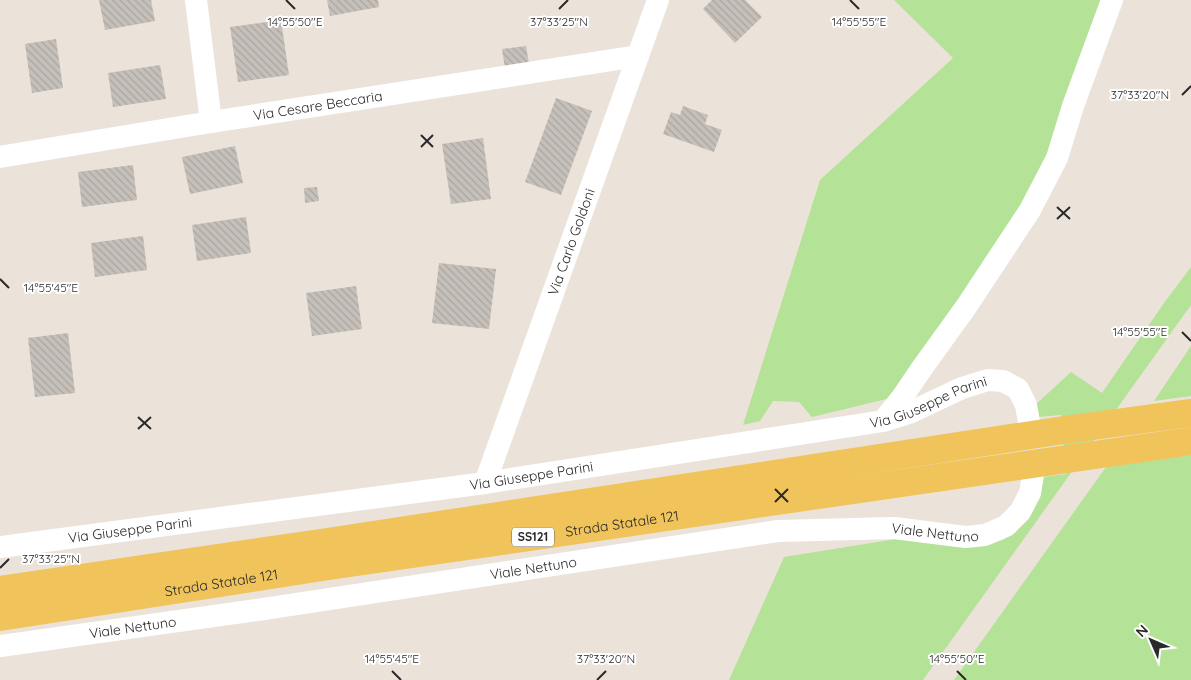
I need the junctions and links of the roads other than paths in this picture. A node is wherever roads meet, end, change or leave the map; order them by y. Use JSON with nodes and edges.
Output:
{"nodes":[{"id":1,"x":196,"y":0,"type":"edge"},
{"id":2,"x":658,"y":0,"type":"edge"},
{"id":3,"x":1112,"y":0,"type":"edge"},
{"id":4,"x":638,"y":56,"type":"junction"},
{"id":5,"x":212,"y":122,"type":"junction"},
{"id":6,"x":0,"y":156,"type":"edge"},
{"id":7,"x":1191,"y":412,"type":"edge"},
{"id":8,"x":883,"y":421,"type":"junction"},
{"id":9,"x":1029,"y":422,"type":"dead end"},
{"id":10,"x":1191,"y":441,"type":"edge"},
{"id":11,"x":1033,"y":475,"type":"dead end"},
{"id":12,"x":485,"y":483,"type":"junction"},
{"id":13,"x":0,"y":548,"type":"edge"},
{"id":14,"x":0,"y":572,"type":"edge"},
{"id":15,"x":82,"y":577,"type":"junction"},
{"id":16,"x":0,"y":590,"type":"edge"},
{"id":17,"x":0,"y":617,"type":"edge"},
{"id":18,"x":0,"y":646,"type":"edge"}],
"edges":[{"from":1,"to":5,"type":"street"},
{"from":2,"to":4,"type":"street","name":"Via Carlo Goldoni"},
{"from":3,"to":8,"type":"street"},
{"from":4,"to":5,"type":"street","name":"Via Cesare Beccaria"},
{"from":4,"to":12,"type":"street","name":"Via Carlo Goldoni"},
{"from":5,"to":6,"type":"street","name":"Via Cesare Beccaria"},
{"from":7,"to":15,"type":"main road","name":"Strada Statale 121","number":"SS121"},
{"from":8,"to":9,"type":"street","name":"Via Giuseppe Parini"},
{"from":8,"to":12,"type":"street","name":"Via Giuseppe Parini"},
{"from":10,"to":17,"type":"main road","name":"Strada Statale 121","number":"SS121"},
{"from":11,"to":18,"type":"street","name":"Viale Nettuno"},
{"from":12,"to":13,"type":"street","name":"Via Giuseppe Parini"},
{"from":14,"to":15,"type":"main road"},
{"from":15,"to":16,"type":"main road","name":"Strada Statale 121","number":"SS121"}]}
